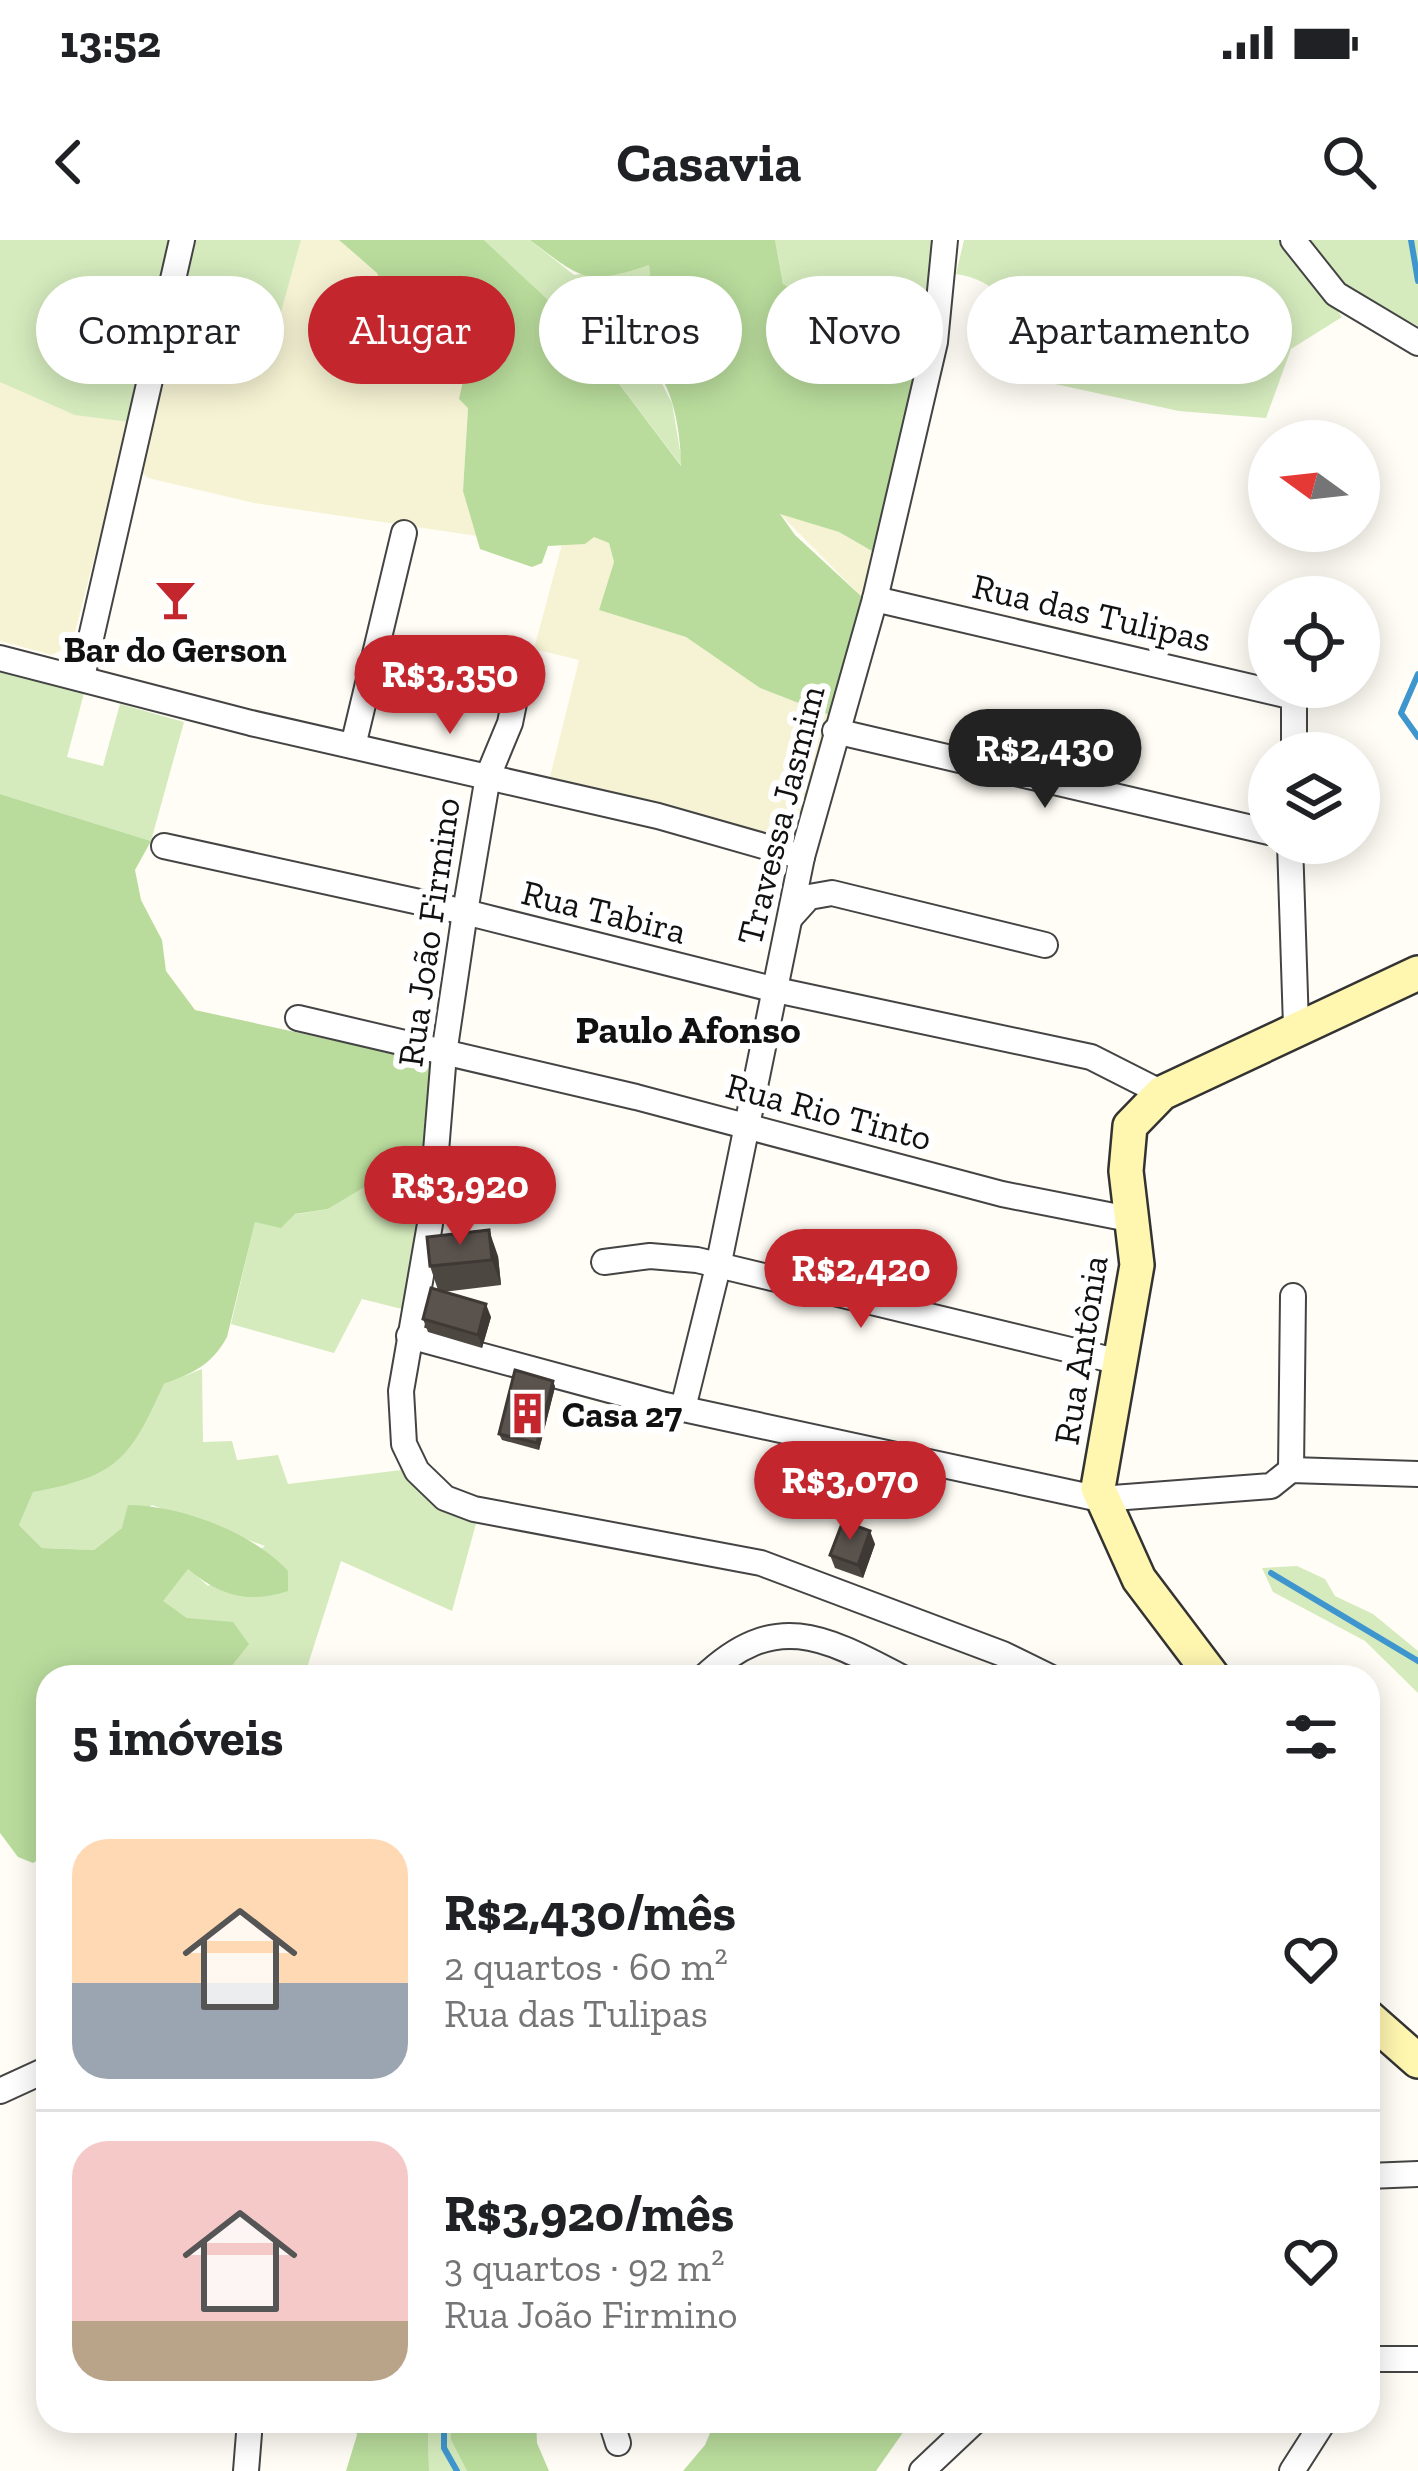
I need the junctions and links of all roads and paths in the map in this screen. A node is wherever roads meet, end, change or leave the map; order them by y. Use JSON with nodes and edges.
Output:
{"nodes":[{"id":1,"x":182,"y":240,"type":"edge"},
{"id":2,"x":945,"y":240,"type":"edge"},
{"id":3,"x":1293,"y":240,"type":"edge"},
{"id":4,"x":1418,"y":343,"type":"edge"},
{"id":5,"x":404,"y":532,"type":"dead end"},
{"id":6,"x":875,"y":598,"type":"junction"},
{"id":7,"x":0,"y":658,"type":"edge"},
{"id":8,"x":521,"y":669,"type":"dead end"},
{"id":9,"x":82,"y":677,"type":"junction"},
{"id":10,"x":835,"y":731,"type":"junction"},
{"id":11,"x":1294,"y":732,"type":"edge"},
{"id":12,"x":353,"y":746,"type":"junction"},
{"id":13,"x":488,"y":776,"type":"junction"},
{"id":14,"x":1248,"y":827,"type":"edge"},
{"id":15,"x":164,"y":846,"type":"dead end"},
{"id":16,"x":802,"y":857,"type":"junction"},
{"id":17,"x":1291,"y":864,"type":"edge"},
{"id":18,"x":465,"y":912,"type":"junction"},
{"id":19,"x":790,"y":919,"type":"junction"},
{"id":20,"x":1045,"y":944,"type":"dead end"},
{"id":21,"x":1418,"y":974,"type":"edge"},
{"id":22,"x":776,"y":990,"type":"junction"},
{"id":23,"x":298,"y":1018,"type":"dead end"},
{"id":24,"x":1296,"y":1026,"type":"junction"},
{"id":25,"x":444,"y":1054,"type":"junction"},
{"id":26,"x":1162,"y":1094,"type":"junction"},
{"id":27,"x":743,"y":1128,"type":"junction"},
{"id":28,"x":1134,"y":1220,"type":"junction"},
{"id":29,"x":604,"y":1262,"type":"dead end"},
{"id":30,"x":718,"y":1267,"type":"junction"},
{"id":31,"x":1293,"y":1296,"type":"dead end"},
{"id":32,"x":409,"y":1336,"type":"junction"},
{"id":33,"x":1120,"y":1362,"type":"junction"},
{"id":34,"x":683,"y":1408,"type":"junction"},
{"id":35,"x":1291,"y":1470,"type":"junction"},
{"id":36,"x":1418,"y":1474,"type":"edge"},
{"id":37,"x":1100,"y":1499,"type":"junction"},
{"id":38,"x":718,"y":1665,"type":"edge"},
{"id":39,"x":878,"y":1665,"type":"edge"},
{"id":40,"x":1026,"y":1665,"type":"edge"},
{"id":41,"x":1204,"y":1665,"type":"edge"},
{"id":42,"x":1380,"y":2028,"type":"edge"},
{"id":43,"x":1418,"y":2061,"type":"edge"},
{"id":44,"x":36,"y":2074,"type":"edge"},
{"id":45,"x":0,"y":2091,"type":"edge"},
{"id":46,"x":1418,"y":2174,"type":"edge"},
{"id":47,"x":1380,"y":2176,"type":"edge"},
{"id":48,"x":1380,"y":2359,"type":"edge"},
{"id":49,"x":1418,"y":2359,"type":"edge"},
{"id":50,"x":249,"y":2433,"type":"edge"},
{"id":51,"x":962,"y":2433,"type":"edge"},
{"id":52,"x":1316,"y":2433,"type":"edge"},
{"id":53,"x":245,"y":2471,"type":"edge"},
{"id":54,"x":922,"y":2471,"type":"edge"},
{"id":55,"x":1292,"y":2471,"type":"edge"}],
"edges":[{"from":1,"to":9,"type":"street"},
{"from":2,"to":6,"type":"street","name":"Travessa Jasmim"},
{"from":3,"to":4,"type":"street"},
{"from":5,"to":12,"type":"street"},
{"from":6,"to":10,"type":"street","name":"Travessa Jasmim"},
{"from":6,"to":11,"type":"street","name":"Rua das Tulipas"},
{"from":7,"to":9,"type":"street"},
{"from":8,"to":13,"type":"street","name":"Rua João Firmino"},
{"from":9,"to":12,"type":"street"},
{"from":10,"to":14,"type":"street"},
{"from":10,"to":16,"type":"street","name":"Travessa Jasmim"},
{"from":12,"to":13,"type":"street"},
{"from":13,"to":16,"type":"street"},
{"from":13,"to":18,"type":"street","name":"Rua João Firmino"},
{"from":15,"to":18,"type":"street","name":"Rua Tabira"},
{"from":16,"to":19,"type":"street","name":"Travessa Jasmim"},
{"from":17,"to":24,"type":"street"},
{"from":18,"to":22,"type":"street","name":"Rua Tabira"},
{"from":18,"to":25,"type":"street","name":"Rua João Firmino"},
{"from":19,"to":20,"type":"street"},
{"from":19,"to":22,"type":"street","name":"Travessa Jasmim"},
{"from":21,"to":24,"type":"street","name":"Rua Antônia"},
{"from":22,"to":26,"type":"street","name":"Rua Tabira"},
{"from":22,"to":27,"type":"street","name":"Travessa Jasmim"},
{"from":23,"to":25,"type":"street","name":"Rua Rio Tinto"},
{"from":24,"to":26,"type":"street","name":"Rua Antônia"},
{"from":25,"to":27,"type":"street","name":"Rua Rio Tinto"},
{"from":25,"to":32,"type":"street","name":"Rua João Firmino"},
{"from":26,"to":28,"type":"street","name":"Rua Antônia"},
{"from":27,"to":28,"type":"street","name":"Rua Rio Tinto"},
{"from":27,"to":30,"type":"street","name":"Travessa Jasmim"},
{"from":28,"to":33,"type":"street","name":"Rua Antônia"},
{"from":29,"to":30,"type":"street"},
{"from":30,"to":33,"type":"street"},
{"from":30,"to":34,"type":"street","name":"Travessa Jasmim"},
{"from":31,"to":35,"type":"street"},
{"from":32,"to":34,"type":"street"},
{"from":32,"to":40,"type":"street","name":"Rua João Firmino"},
{"from":33,"to":37,"type":"street","name":"Rua Antônia"},
{"from":34,"to":37,"type":"street"},
{"from":35,"to":36,"type":"street"},
{"from":35,"to":37,"type":"street"},
{"from":37,"to":41,"type":"street","name":"Rua Antônia"},
{"from":38,"to":39,"type":"street"},
{"from":42,"to":43,"type":"street"},
{"from":44,"to":45,"type":"street"},
{"from":46,"to":47,"type":"street"},
{"from":48,"to":49,"type":"street"},
{"from":50,"to":53,"type":"street"},
{"from":51,"to":54,"type":"street"},
{"from":52,"to":55,"type":"street"}]}
